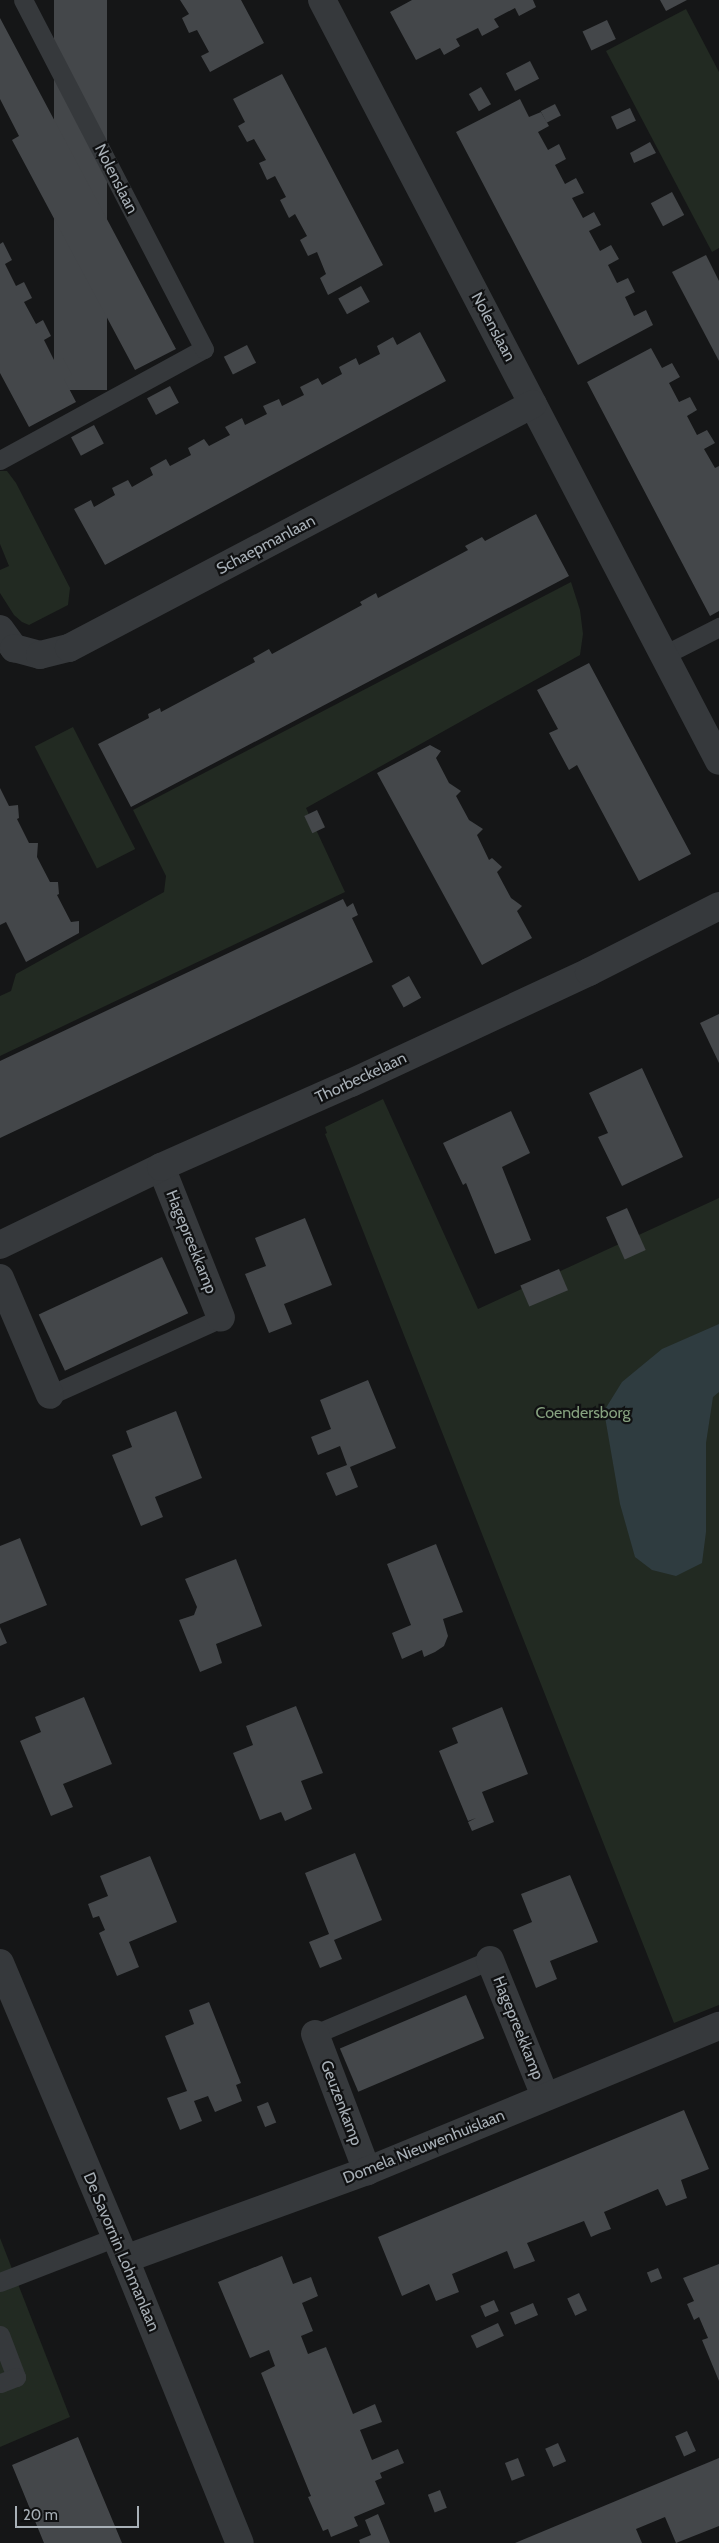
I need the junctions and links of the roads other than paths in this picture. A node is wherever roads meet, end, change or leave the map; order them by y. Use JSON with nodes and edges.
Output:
{"nodes":[{"id":1,"x":22,"y":0,"type":"edge"},
{"id":2,"x":322,"y":0,"type":"edge"},
{"id":3,"x":533,"y":404,"type":"junction"},
{"id":4,"x":0,"y":460,"type":"edge"},
{"id":5,"x":719,"y":627,"type":"edge"},
{"id":6,"x":0,"y":629,"type":"edge"},
{"id":7,"x":664,"y":655,"type":"junction"},
{"id":8,"x":719,"y":761,"type":"edge"},
{"id":9,"x":719,"y":906,"type":"edge"},
{"id":10,"x":162,"y":1167,"type":"junction"},
{"id":11,"x":0,"y":1245,"type":"edge"},
{"id":12,"x":0,"y":1278,"type":"edge"},
{"id":13,"x":221,"y":1318,"type":"joint"},
{"id":14,"x":50,"y":1396,"type":"joint"},
{"id":15,"x":490,"y":1960,"type":"joint"},
{"id":16,"x":0,"y":1963,"type":"edge"},
{"id":17,"x":719,"y":2026,"type":"edge"},
{"id":18,"x":314,"y":2034,"type":"joint"},
{"id":19,"x":545,"y":2096,"type":"junction"},
{"id":20,"x":367,"y":2171,"type":"junction"},
{"id":21,"x":120,"y":2248,"type":"junction"},
{"id":22,"x":0,"y":2282,"type":"edge"},
{"id":23,"x":0,"y":2335,"type":"edge"},
{"id":24,"x":0,"y":2383,"type":"edge"},
{"id":25,"x":240,"y":2543,"type":"edge"}],
"edges":[{"from":1,"to":4,"type":"lane","name":"Nolenslaan"},
{"from":2,"to":3,"type":"street","name":"Nolenslaan"},
{"from":3,"to":6,"type":"street","name":"Schaepmanlaan"},
{"from":3,"to":7,"type":"street","name":"Nolenslaan"},
{"from":5,"to":7,"type":"lane"},
{"from":7,"to":8,"type":"street","name":"Nolenslaan"},
{"from":9,"to":10,"type":"street","name":"Thorbeckelaan"},
{"from":10,"to":11,"type":"street","name":"Thorbeckelaan"},
{"from":10,"to":13,"type":"street","name":"Hagepreekkamp"},
{"from":12,"to":14,"type":"street"},
{"from":13,"to":14,"type":"lane"},
{"from":15,"to":18,"type":"lane"},
{"from":15,"to":19,"type":"street","name":"Hagepreekkamp"},
{"from":16,"to":21,"type":"street","name":"De Savornin Lohmanlaan"},
{"from":17,"to":19,"type":"street","name":"Domela Nieuwenhuislaan"},
{"from":18,"to":20,"type":"street","name":"Geuzenkamp"},
{"from":19,"to":20,"type":"street","name":"Domela Nieuwenhuislaan"},
{"from":20,"to":21,"type":"street","name":"Domela Nieuwenhuislaan"},
{"from":21,"to":22,"type":"lane"},
{"from":21,"to":25,"type":"street","name":"De Savornin Lohmanlaan"},
{"from":23,"to":24,"type":"lane"}]}
